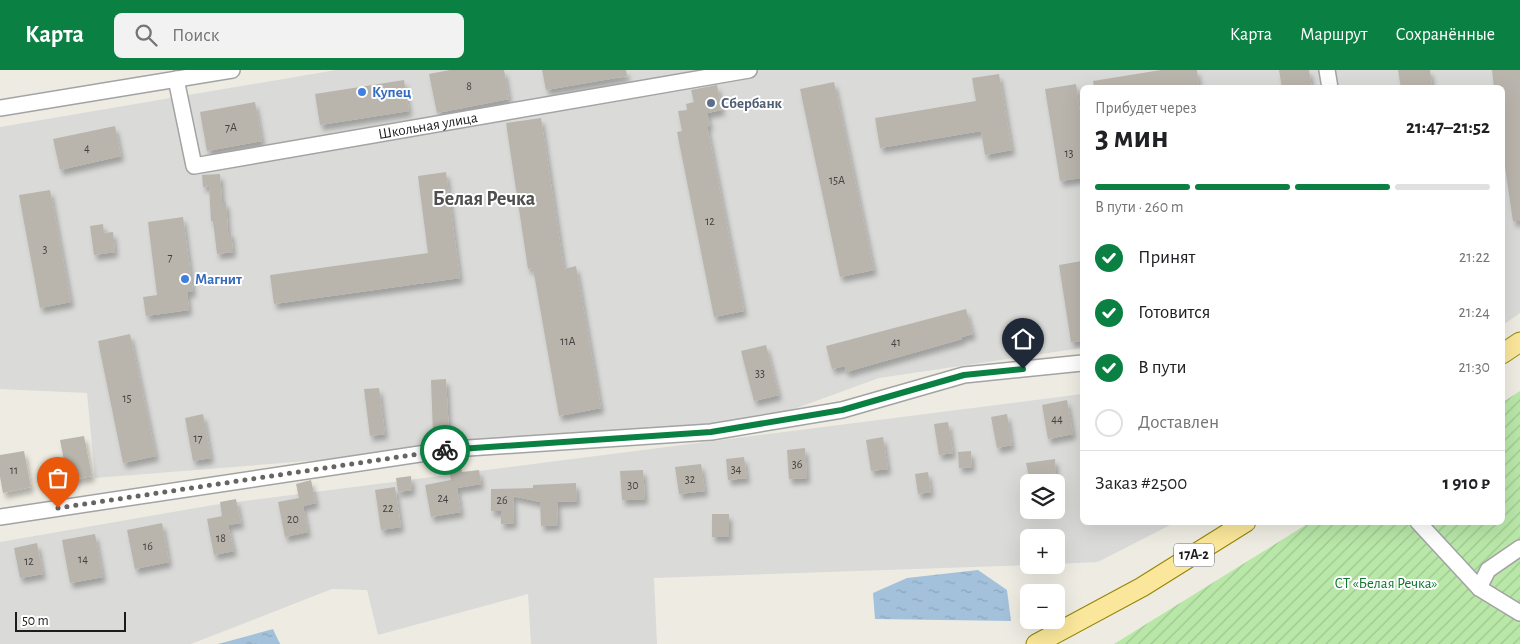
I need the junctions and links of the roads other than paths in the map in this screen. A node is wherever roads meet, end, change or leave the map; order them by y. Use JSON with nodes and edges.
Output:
{"nodes":[{"id":1,"x":232,"y":70,"type":"edge"},
{"id":2,"x":749,"y":70,"type":"edge"},
{"id":3,"x":1327,"y":70,"type":"edge"},
{"id":4,"x":176,"y":79,"type":"junction"},
{"id":5,"x":1330,"y":85,"type":"edge"},
{"id":6,"x":0,"y":108,"type":"edge"},
{"id":7,"x":1520,"y":342,"type":"edge"},
{"id":8,"x":1505,"y":352,"type":"edge"},
{"id":9,"x":1080,"y":363,"type":"edge"},
{"id":10,"x":0,"y":517,"type":"edge"},
{"id":11,"x":1241,"y":525,"type":"edge"},
{"id":12,"x":1421,"y":525,"type":"edge"},
{"id":13,"x":1520,"y":548,"type":"edge"},
{"id":14,"x":1479,"y":588,"type":"junction"},
{"id":15,"x":1520,"y":613,"type":"edge"},
{"id":16,"x":1036,"y":644,"type":"edge"}],
"edges":[{"from":1,"to":4,"type":"street"},
{"from":2,"to":4,"type":"street","name":"Школьная улица"},
{"from":3,"to":5,"type":"street"},
{"from":4,"to":6,"type":"street"},
{"from":7,"to":8,"type":"main road"},
{"from":9,"to":10,"type":"street"},
{"from":11,"to":16,"type":"main road","number":"17А-2"},
{"from":12,"to":14,"type":"street"},
{"from":13,"to":14,"type":"street"},
{"from":14,"to":15,"type":"street"}]}
